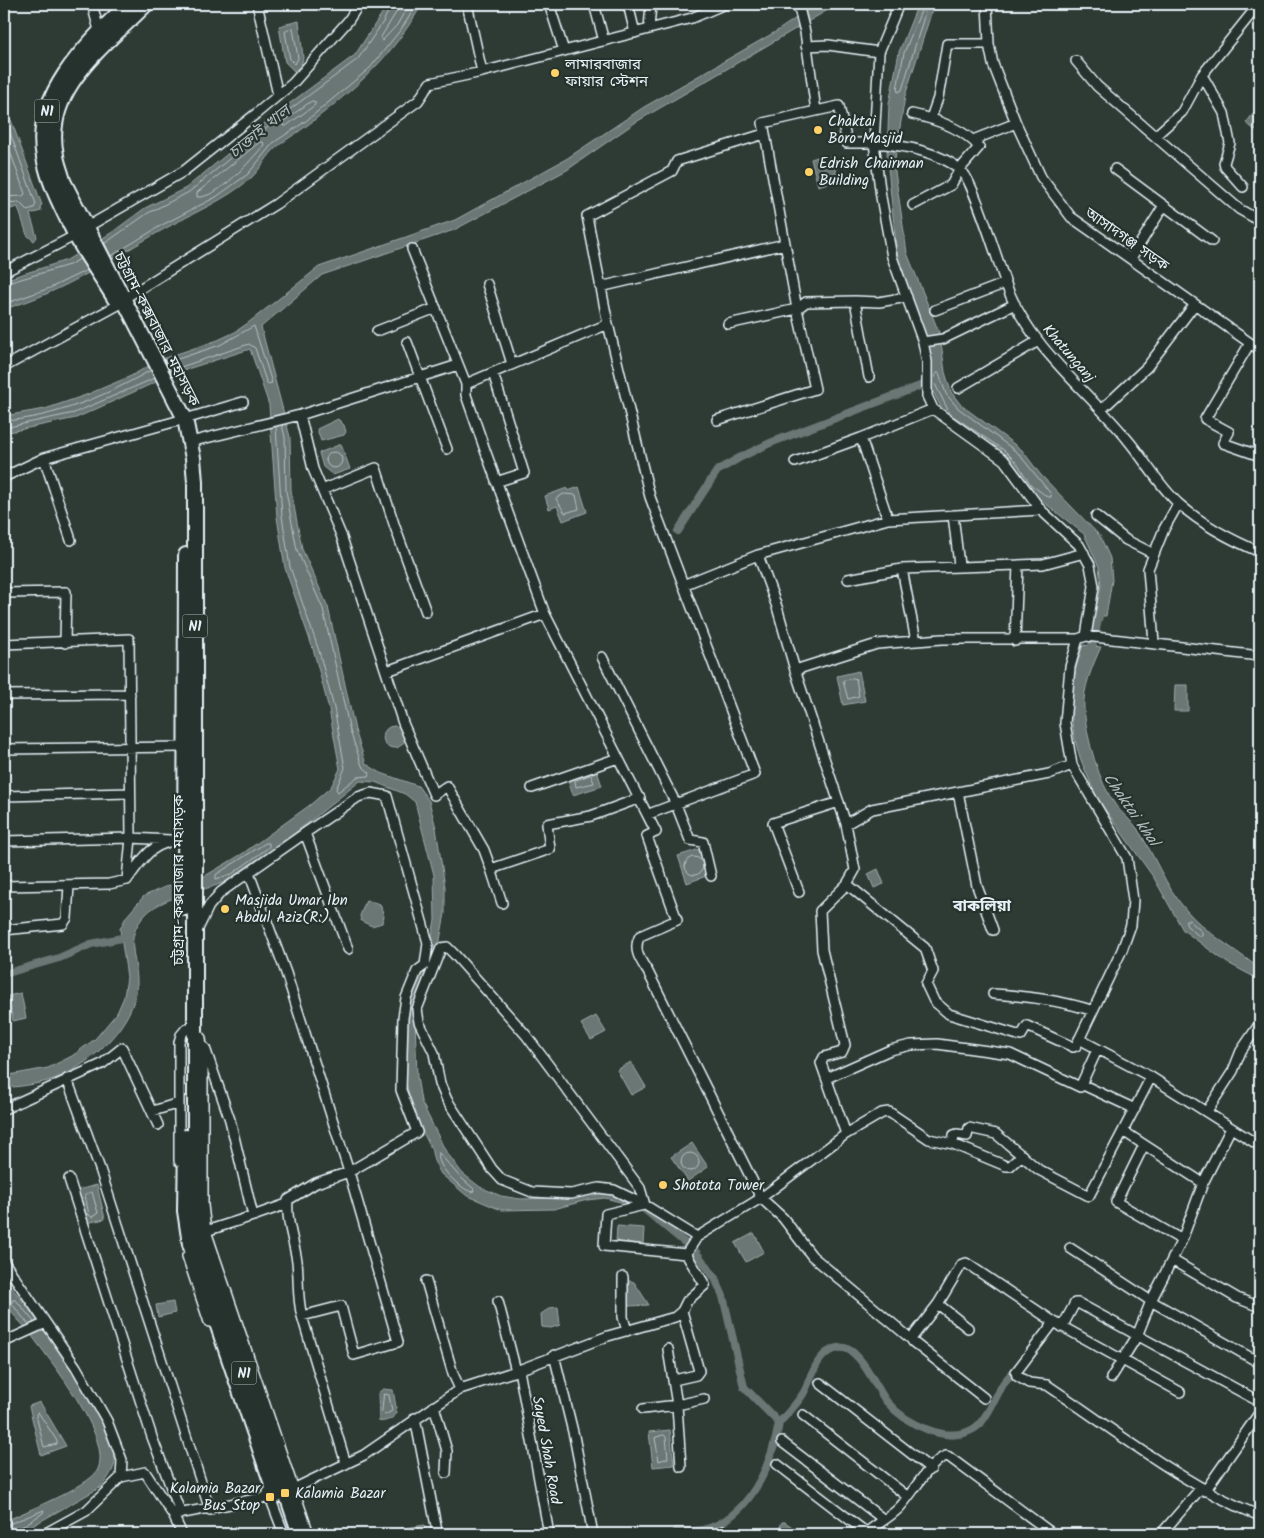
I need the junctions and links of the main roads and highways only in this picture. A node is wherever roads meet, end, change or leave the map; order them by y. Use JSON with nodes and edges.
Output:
{"nodes":[{"id":1,"x":146,"y":4,"type":"edge"},
{"id":2,"x":129,"y":9,"type":"edge"},
{"id":3,"x":82,"y":233,"type":"junction"},
{"id":4,"x":181,"y":420,"type":"junction"},
{"id":5,"x":190,"y":622,"type":"junction"},
{"id":6,"x":190,"y":858,"type":"junction"},
{"id":7,"x":190,"y":921,"type":"junction"},
{"id":8,"x":194,"y":1032,"type":"junction"},
{"id":9,"x":188,"y":1142,"type":"junction"},
{"id":10,"x":290,"y":1534,"type":"edge"},
{"id":11,"x":300,"y":1534,"type":"edge"}],
"edges":[{"from":1,"to":2,"type":"highway","number":"N1"},
{"from":2,"to":3,"type":"highway","number":"N1"},
{"from":2,"to":3,"type":"highway","number":"N1"},
{"from":3,"to":4,"type":"highway","name":"চট্টগ্রাম-কক্সবাজার মহাসড়ক","number":"N1"},
{"from":4,"to":5,"type":"highway","name":"চট্টগ্রাম-কক্সবাজার মহাসড়ক","number":"N1"},
{"from":4,"to":5,"type":"highway","name":"চট্টগ্রাম-কক্সবাজার মহাসড়ক","number":"N1"},
{"from":5,"to":6,"type":"highway","name":"চট্টগ্রাম-কক্সবাজার মহাসড়ক","number":"N1"},
{"from":5,"to":6,"type":"highway","name":"চট্টগ্রাম-কক্সবাজার মহাসড়ক","number":"N1"},
{"from":6,"to":7,"type":"highway","name":"চট্টগ্রাম-কক্সবাজার মহাসড়ক","number":"N1"},
{"from":7,"to":8,"type":"highway","name":"চট্টগ্রাম-কক্সবাজার মহাসড়ক","number":"N1"},
{"from":7,"to":8,"type":"highway","name":"চট্টগ্রাম-কক্সবাজার মহাসড়ক","number":"N1"},
{"from":8,"to":9,"type":"highway","name":"চট্টগ্রাম-কক্সবাজার মহাসড়ক","number":"N1"},
{"from":9,"to":10,"type":"highway","name":"চট্টগ্রাম-কক্সবাজার মহাসড়ক","number":"N1"},
{"from":9,"to":11,"type":"highway","name":"চট্টগ্রাম-কক্সবাজার মহাসড়ক","number":"N1"}]}
